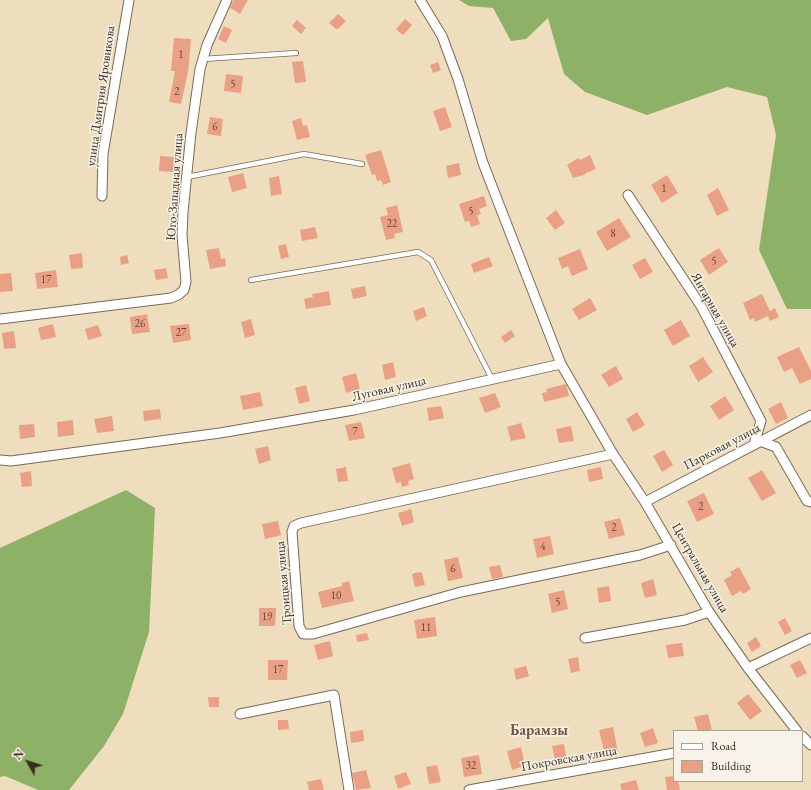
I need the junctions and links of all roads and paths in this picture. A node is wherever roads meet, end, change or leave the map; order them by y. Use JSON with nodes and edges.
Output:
{"nodes":[{"id":1,"x":129,"y":0,"type":"edge"},
{"id":2,"x":227,"y":0,"type":"edge"},
{"id":3,"x":420,"y":0,"type":"edge"},
{"id":4,"x":296,"y":53,"type":"dead end"},
{"id":5,"x":203,"y":59,"type":"junction"},
{"id":6,"x":362,"y":164,"type":"dead end"},
{"id":7,"x":187,"y":176,"type":"junction"},
{"id":8,"x":628,"y":194,"type":"dead end"},
{"id":9,"x":102,"y":196,"type":"dead end"},
{"id":10,"x":251,"y":280,"type":"dead end"},
{"id":11,"x":0,"y":319,"type":"edge"},
{"id":12,"x":562,"y":364,"type":"junction"},
{"id":13,"x":492,"y":379,"type":"junction"},
{"id":14,"x":811,"y":415,"type":"edge"},
{"id":15,"x":757,"y":443,"type":"junction"},
{"id":16,"x":613,"y":454,"type":"junction"},
{"id":17,"x":0,"y":461,"type":"edge"},
{"id":18,"x":645,"y":502,"type":"junction"},
{"id":19,"x":811,"y":502,"type":"edge"},
{"id":20,"x":671,"y":545,"type":"junction"},
{"id":21,"x":709,"y":612,"type":"junction"},
{"id":22,"x":585,"y":638,"type":"dead end"},
{"id":23,"x":811,"y":638,"type":"edge"},
{"id":24,"x":748,"y":668,"type":"junction"},
{"id":25,"x":240,"y":714,"type":"dead end"},
{"id":26,"x":795,"y":730,"type":"edge"},
{"id":27,"x":803,"y":738,"type":"edge"},
{"id":28,"x":811,"y":745,"type":"edge"},
{"id":29,"x":673,"y":753,"type":"edge"},
{"id":30,"x":349,"y":790,"type":"edge"},
{"id":31,"x":469,"y":790,"type":"edge"}],
"edges":[{"from":1,"to":9,"type":"street","name":"улица Дмитрия Яровикова"},
{"from":2,"to":5,"type":"street","name":"Юго-Западная улица"},
{"from":3,"to":12,"type":"street","name":"Центральная улица"},
{"from":4,"to":5,"type":"lane"},
{"from":5,"to":7,"type":"street","name":"Юго-Западная улица"},
{"from":6,"to":7,"type":"lane"},
{"from":7,"to":11,"type":"street","name":"Юго-Западная улица"},
{"from":8,"to":15,"type":"street","name":"Янтарная улица"},
{"from":10,"to":13,"type":"lane"},
{"from":12,"to":13,"type":"street","name":"Луговая улица"},
{"from":12,"to":16,"type":"street","name":"Центральная улица"},
{"from":13,"to":17,"type":"street","name":"Луговая улица"},
{"from":14,"to":15,"type":"street","name":"Парковая улица"},
{"from":15,"to":18,"type":"street","name":"Парковая улица"},
{"from":15,"to":19,"type":"street"},
{"from":16,"to":18,"type":"street","name":"Центральная улица"},
{"from":16,"to":20,"type":"street","name":"Троицкая улица"},
{"from":18,"to":20,"type":"street","name":"Центральная улица"},
{"from":20,"to":21,"type":"street","name":"Центральная улица"},
{"from":21,"to":22,"type":"street"},
{"from":21,"to":24,"type":"street","name":"Центральная улица"},
{"from":23,"to":24,"type":"street"},
{"from":24,"to":26,"type":"street","name":"Центральная улица"},
{"from":25,"to":30,"type":"street"},
{"from":27,"to":28,"type":"street","name":"Центральная улица"},
{"from":29,"to":31,"type":"street","name":"Покровская улица"}]}
